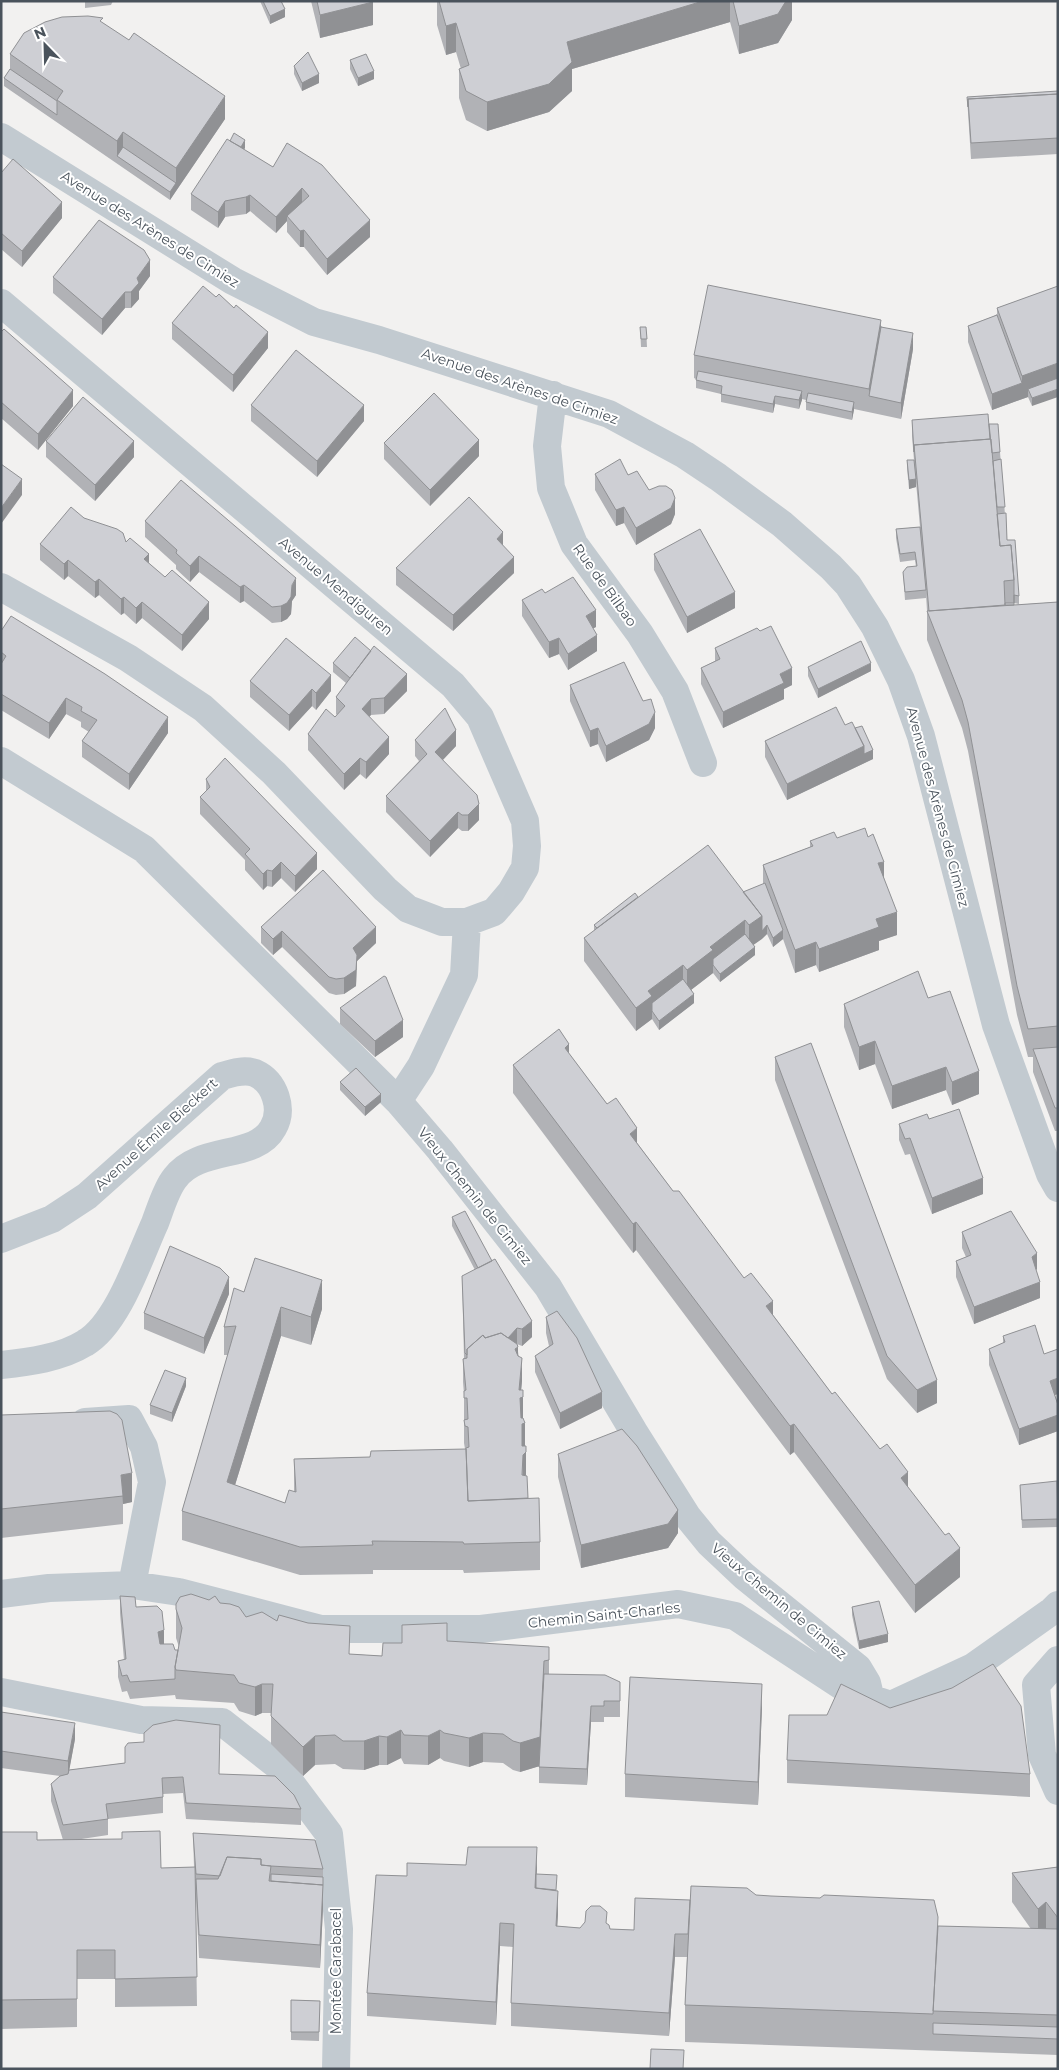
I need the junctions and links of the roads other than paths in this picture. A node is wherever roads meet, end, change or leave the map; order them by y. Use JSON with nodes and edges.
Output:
{"nodes":[{"id":1,"x":1,"y":137,"type":"edge"},
{"id":2,"x":1,"y":303,"type":"edge"},
{"id":3,"x":553,"y":395,"type":"junction"},
{"id":4,"x":1,"y":588,"type":"edge"},
{"id":5,"x":1,"y":761,"type":"edge"},
{"id":6,"x":703,"y":763,"type":"dead end"},
{"id":7,"x":467,"y":922,"type":"junction"},
{"id":8,"x":398,"y":1101,"type":"junction"},
{"id":9,"x":1058,"y":1188,"type":"edge"},
{"id":10,"x":1,"y":1239,"type":"edge"},
{"id":11,"x":1,"y":1365,"type":"edge"},
{"id":12,"x":60,"y":1423,"type":"edge"},
{"id":13,"x":132,"y":1585,"type":"junction"},
{"id":14,"x":1,"y":1594,"type":"edge"},
{"id":15,"x":1058,"y":1605,"type":"edge"},
{"id":16,"x":1058,"y":1660,"type":"edge"},
{"id":17,"x":1,"y":1692,"type":"edge"},
{"id":18,"x":871,"y":1700,"type":"junction"},
{"id":19,"x":1058,"y":1791,"type":"edge"},
{"id":20,"x":336,"y":2069,"type":"edge"}],
"edges":[{"from":1,"to":3,"type":"street","name":"Avenue des Arènes de Cimiez"},
{"from":2,"to":7,"type":"street","name":"Avenue Mendiguren"},
{"from":3,"to":6,"type":"street","name":"Rue de Bilbao"},
{"from":3,"to":9,"type":"street","name":"Avenue des Arènes de Cimiez"},
{"from":4,"to":7,"type":"street","name":"Avenue Mendiguren"},
{"from":5,"to":8,"type":"street","name":"Vieux Chemin de Cimiez"},
{"from":7,"to":8,"type":"street"},
{"from":8,"to":18,"type":"street","name":"Vieux Chemin de Cimiez"},
{"from":10,"to":11,"type":"street","name":"Avenue Émile Bieckert"},
{"from":12,"to":13,"type":"street"},
{"from":13,"to":14,"type":"street","name":"Chemin Saint-Charles"},
{"from":13,"to":18,"type":"street","name":"Chemin Saint-Charles"},
{"from":15,"to":18,"type":"street","name":"Chemin Saint-Charles"},
{"from":16,"to":19,"type":"street"},
{"from":17,"to":20,"type":"street","name":"Montée Carabacel"}]}
